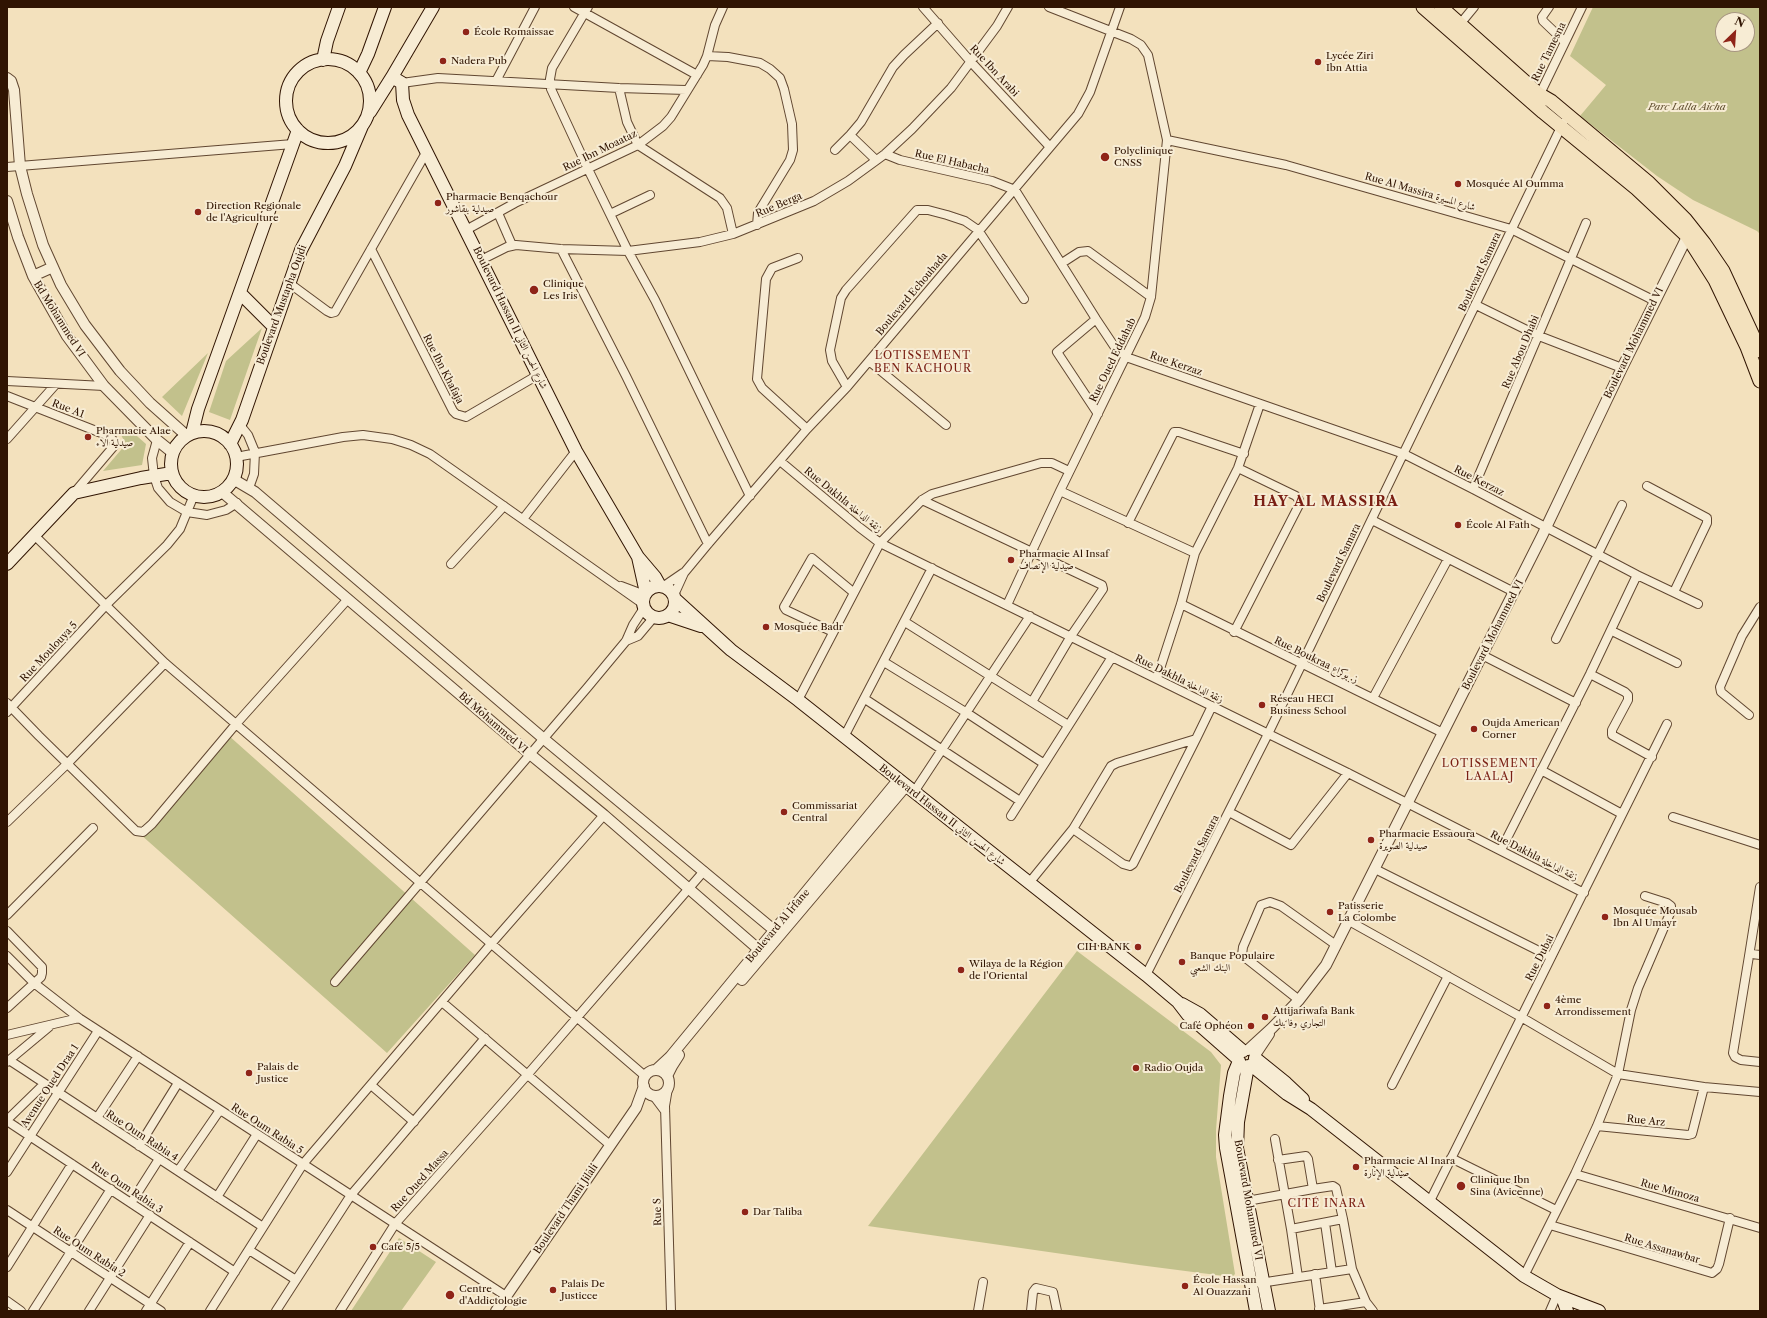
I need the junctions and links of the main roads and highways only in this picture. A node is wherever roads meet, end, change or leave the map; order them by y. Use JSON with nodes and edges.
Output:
{"nodes":[{"id":1,"x":339,"y":7,"type":"edge"},
{"id":2,"x":385,"y":7,"type":"edge"},
{"id":3,"x":433,"y":7,"type":"edge"},
{"id":4,"x":1423,"y":7,"type":"edge"},
{"id":5,"x":1441,"y":7,"type":"edge"},
{"id":6,"x":323,"y":60,"type":"junction"},
{"id":7,"x":359,"y":73,"type":"junction"},
{"id":8,"x":397,"y":80,"type":"junction"},
{"id":9,"x":1537,"y":100,"type":"junction"},
{"id":10,"x":368,"y":114,"type":"junction"},
{"id":11,"x":362,"y":126,"type":"junction"},
{"id":12,"x":298,"y":130,"type":"junction"},
{"id":13,"x":1689,"y":232,"type":"junction"},
{"id":14,"x":240,"y":293,"type":"junction"},
{"id":15,"x":274,"y":327,"type":"junction"},
{"id":16,"x":1755,"y":347,"type":"edge"},
{"id":17,"x":1760,"y":381,"type":"edge"},
{"id":18,"x":189,"y":435,"type":"junction"},
{"id":19,"x":230,"y":444,"type":"junction"},
{"id":20,"x":172,"y":473,"type":"junction"},
{"id":21,"x":638,"y":556,"type":"junction"},
{"id":22,"x":7,"y":564,"type":"edge"},
{"id":23,"x":662,"y":586,"type":"junction"},
{"id":24,"x":674,"y":597,"type":"junction"},
{"id":25,"x":644,"y":600,"type":"junction"},
{"id":26,"x":668,"y":615,"type":"junction"},
{"id":27,"x":706,"y":628,"type":"junction"},
{"id":28,"x":1247,"y":1058,"type":"junction"},
{"id":29,"x":1560,"y":1296,"type":"junction"},
{"id":30,"x":1256,"y":1311,"type":"edge"},
{"id":31,"x":1269,"y":1311,"type":"edge"},
{"id":32,"x":1567,"y":1311,"type":"edge"},
{"id":33,"x":1599,"y":1311,"type":"edge"}],
"edges":[{"from":1,"to":6,"type":"main road"},
{"from":2,"to":7,"type":"main road"},
{"from":3,"to":8,"type":"main road"},
{"from":4,"to":9,"type":"main road"},
{"from":5,"to":9,"type":"main road"},
{"from":6,"to":7,"type":"main road"},
{"from":6,"to":12,"type":"main road"},
{"from":7,"to":10,"type":"main road"},
{"from":8,"to":10,"type":"main road"},
{"from":8,"to":21,"type":"main road","name":"Boulevard Hassan II شارع الحسن الثاني"},
{"from":9,"to":13,"type":"main road"},
{"from":9,"to":13,"type":"main road"},
{"from":10,"to":11,"type":"main road"},
{"from":11,"to":12,"type":"main road"},
{"from":11,"to":15,"type":"main road","name":"Boulevard Mustapha Oujdi"},
{"from":12,"to":14,"type":"main road"},
{"from":13,"to":16,"type":"main road"},
{"from":14,"to":15,"type":"main road"},
{"from":14,"to":18,"type":"main road"},
{"from":15,"to":19,"type":"main road","name":"Boulevard Mustapha Oujdi"},
{"from":16,"to":17,"type":"main road"},
{"from":18,"to":19,"type":"main road"},
{"from":18,"to":20,"type":"main road"},
{"from":19,"to":20,"type":"main road"},
{"from":20,"to":22,"type":"main road"},
{"from":21,"to":23,"type":"main road","name":"Boulevard Hassan II شارع الحسن الثاني"},
{"from":21,"to":25,"type":"main road","name":"Boulevard Hassan II شارع الحسن الثاني"},
{"from":23,"to":24,"type":"main road"},
{"from":23,"to":25,"type":"main road"},
{"from":24,"to":26,"type":"main road"},
{"from":24,"to":27,"type":"main road","name":"Boulevard Hassan II شارع الحسن الثاني"},
{"from":25,"to":26,"type":"main road"},
{"from":26,"to":27,"type":"main road","name":"Boulevard Hassan II شارع الحسن الثاني"},
{"from":27,"to":28,"type":"main road","name":"Boulevard Hassan II شارع الحسن الثاني"},
{"from":28,"to":29,"type":"main road","name":"Boulevard Hassan II شارع الحسن الثاني"},
{"from":28,"to":30,"type":"main road","name":"Boulevard Mohammed VI"},
{"from":28,"to":31,"type":"main road","name":"Boulevard Mohammed VI"},
{"from":29,"to":32,"type":"main road"},
{"from":29,"to":33,"type":"main road","name":"Boulevard Hassan II شارع الحسن الثاني"}]}
